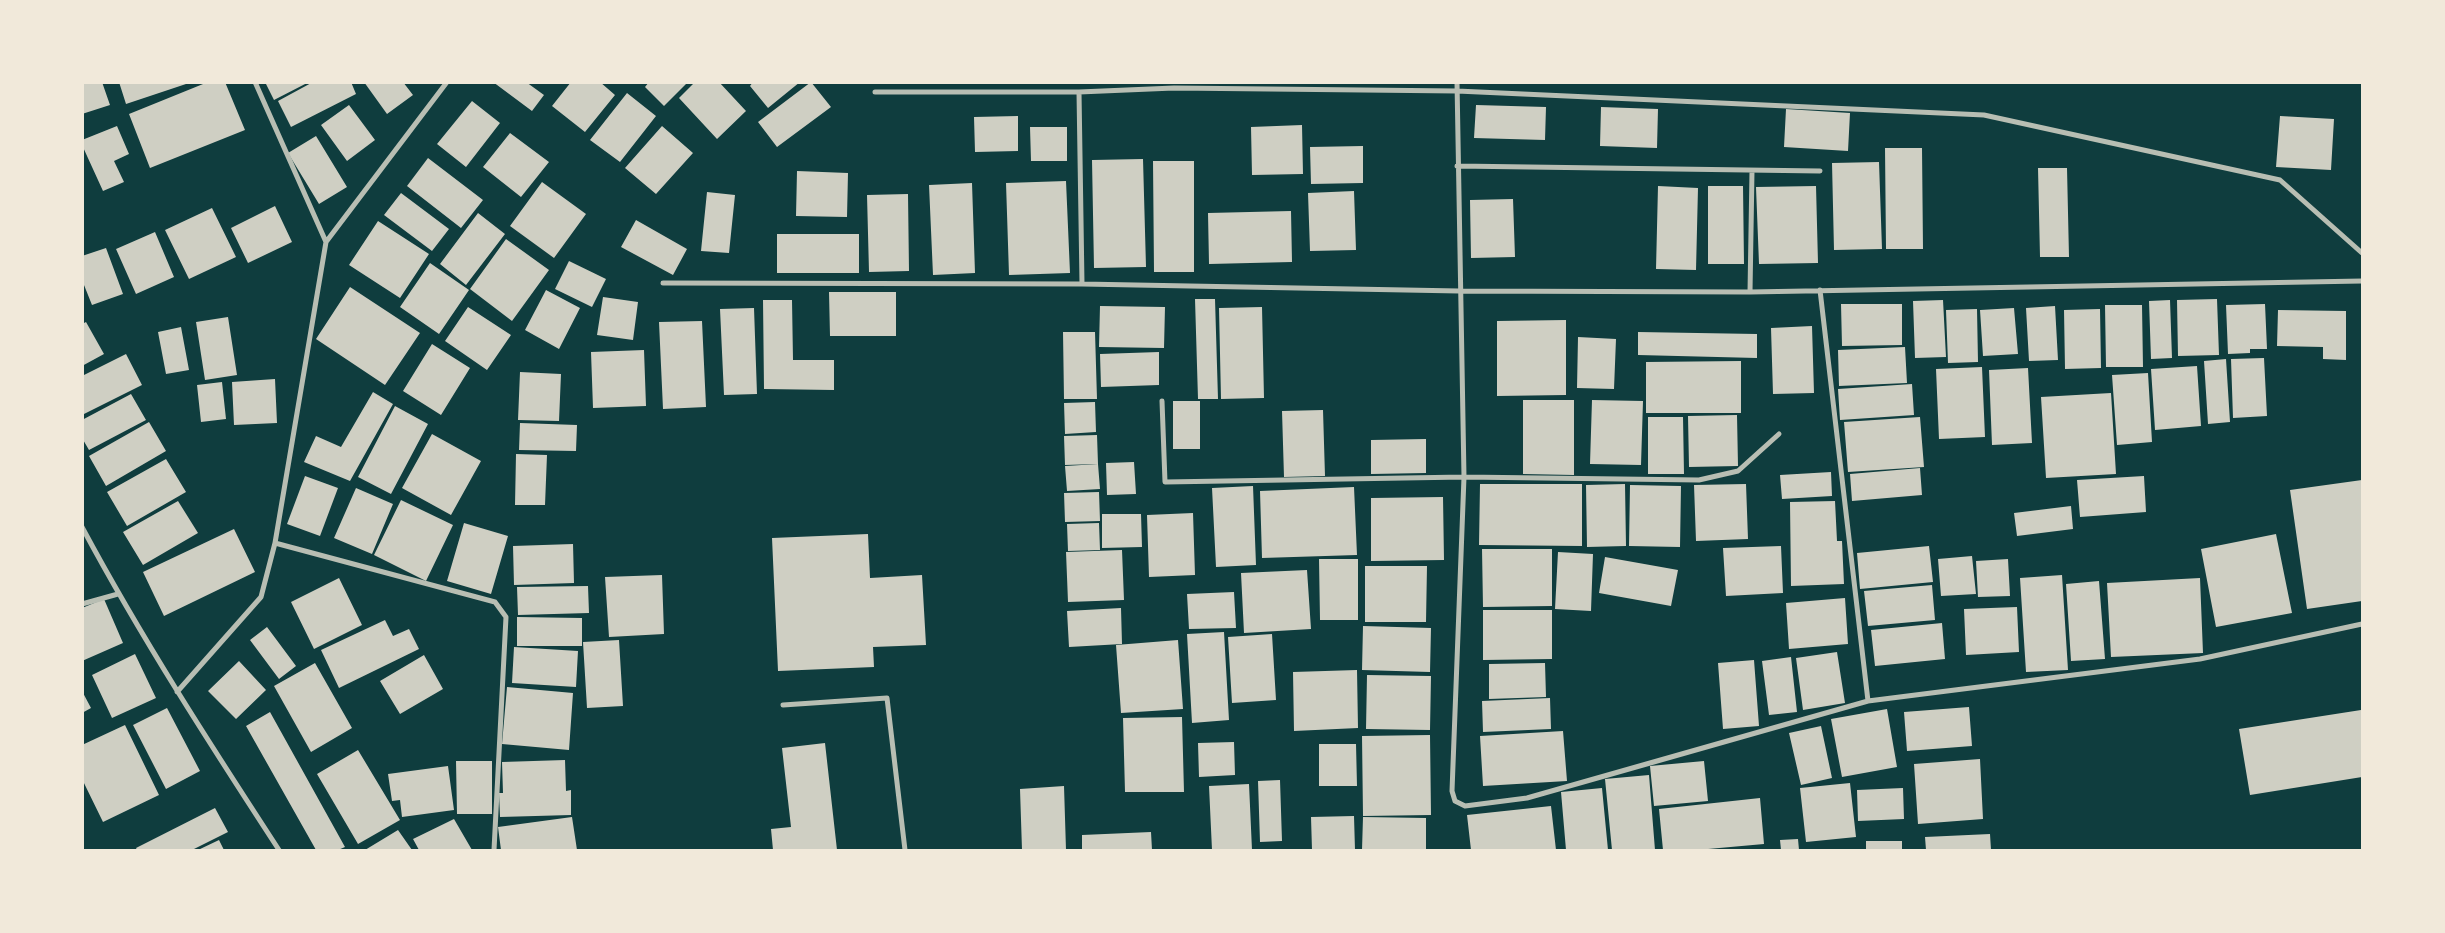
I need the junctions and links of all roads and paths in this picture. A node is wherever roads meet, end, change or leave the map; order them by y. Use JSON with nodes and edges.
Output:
{"nodes":[{"id":1,"x":255,"y":82,"type":"edge"},
{"id":2,"x":447,"y":82,"type":"edge"},
{"id":3,"x":1457,"y":82,"type":"edge"},
{"id":4,"x":1174,"y":85,"type":"edge"},
{"id":5,"x":1457,"y":91,"type":"junction"},
{"id":6,"x":875,"y":92,"type":"dead end"},
{"id":7,"x":1079,"y":92,"type":"junction"},
{"id":8,"x":1457,"y":166,"type":"junction"},
{"id":9,"x":1752,"y":171,"type":"junction"},
{"id":10,"x":1820,"y":171,"type":"dead end"},
{"id":11,"x":326,"y":242,"type":"junction"},
{"id":12,"x":2362,"y":253,"type":"edge"},
{"id":13,"x":2362,"y":281,"type":"edge"},
{"id":14,"x":663,"y":283,"type":"dead end"},
{"id":15,"x":1082,"y":284,"type":"junction"},
{"id":16,"x":1820,"y":290,"type":"junction"},
{"id":17,"x":1459,"y":291,"type":"junction"},
{"id":18,"x":1750,"y":292,"type":"junction"},
{"id":19,"x":1162,"y":401,"type":"dead end"},
{"id":20,"x":1779,"y":434,"type":"dead end"},
{"id":21,"x":1464,"y":476,"type":"junction"},
{"id":22,"x":82,"y":527,"type":"edge"},
{"id":23,"x":275,"y":542,"type":"junction"},
{"id":24,"x":118,"y":594,"type":"junction"},
{"id":25,"x":82,"y":604,"type":"edge"},
{"id":26,"x":2362,"y":624,"type":"edge"},
{"id":27,"x":176,"y":692,"type":"junction"},
{"id":28,"x":1868,"y":701,"type":"junction"},
{"id":29,"x":783,"y":705,"type":"dead end"},
{"id":30,"x":279,"y":850,"type":"edge"},
{"id":31,"x":494,"y":850,"type":"edge"},
{"id":32,"x":905,"y":850,"type":"edge"}],
"edges":[{"from":1,"to":11,"type":"street"},
{"from":2,"to":11,"type":"street"},
{"from":3,"to":5,"type":"street"},
{"from":4,"to":5,"type":"street"},
{"from":4,"to":7,"type":"street"},
{"from":5,"to":8,"type":"street"},
{"from":5,"to":12,"type":"street"},
{"from":6,"to":7,"type":"street"},
{"from":7,"to":15,"type":"street"},
{"from":8,"to":9,"type":"street"},
{"from":8,"to":17,"type":"street"},
{"from":9,"to":10,"type":"street"},
{"from":9,"to":18,"type":"street"},
{"from":11,"to":23,"type":"street"},
{"from":13,"to":16,"type":"street"},
{"from":14,"to":15,"type":"street"},
{"from":15,"to":17,"type":"street"},
{"from":16,"to":18,"type":"street"},
{"from":16,"to":28,"type":"street"},
{"from":17,"to":18,"type":"street"},
{"from":17,"to":21,"type":"street"},
{"from":19,"to":21,"type":"street"},
{"from":20,"to":21,"type":"street"},
{"from":21,"to":28,"type":"street"},
{"from":22,"to":24,"type":"street"},
{"from":23,"to":27,"type":"street"},
{"from":23,"to":31,"type":"street"},
{"from":24,"to":25,"type":"street"},
{"from":24,"to":27,"type":"street"},
{"from":26,"to":28,"type":"street"},
{"from":27,"to":30,"type":"street"},
{"from":29,"to":32,"type":"street"}]}
